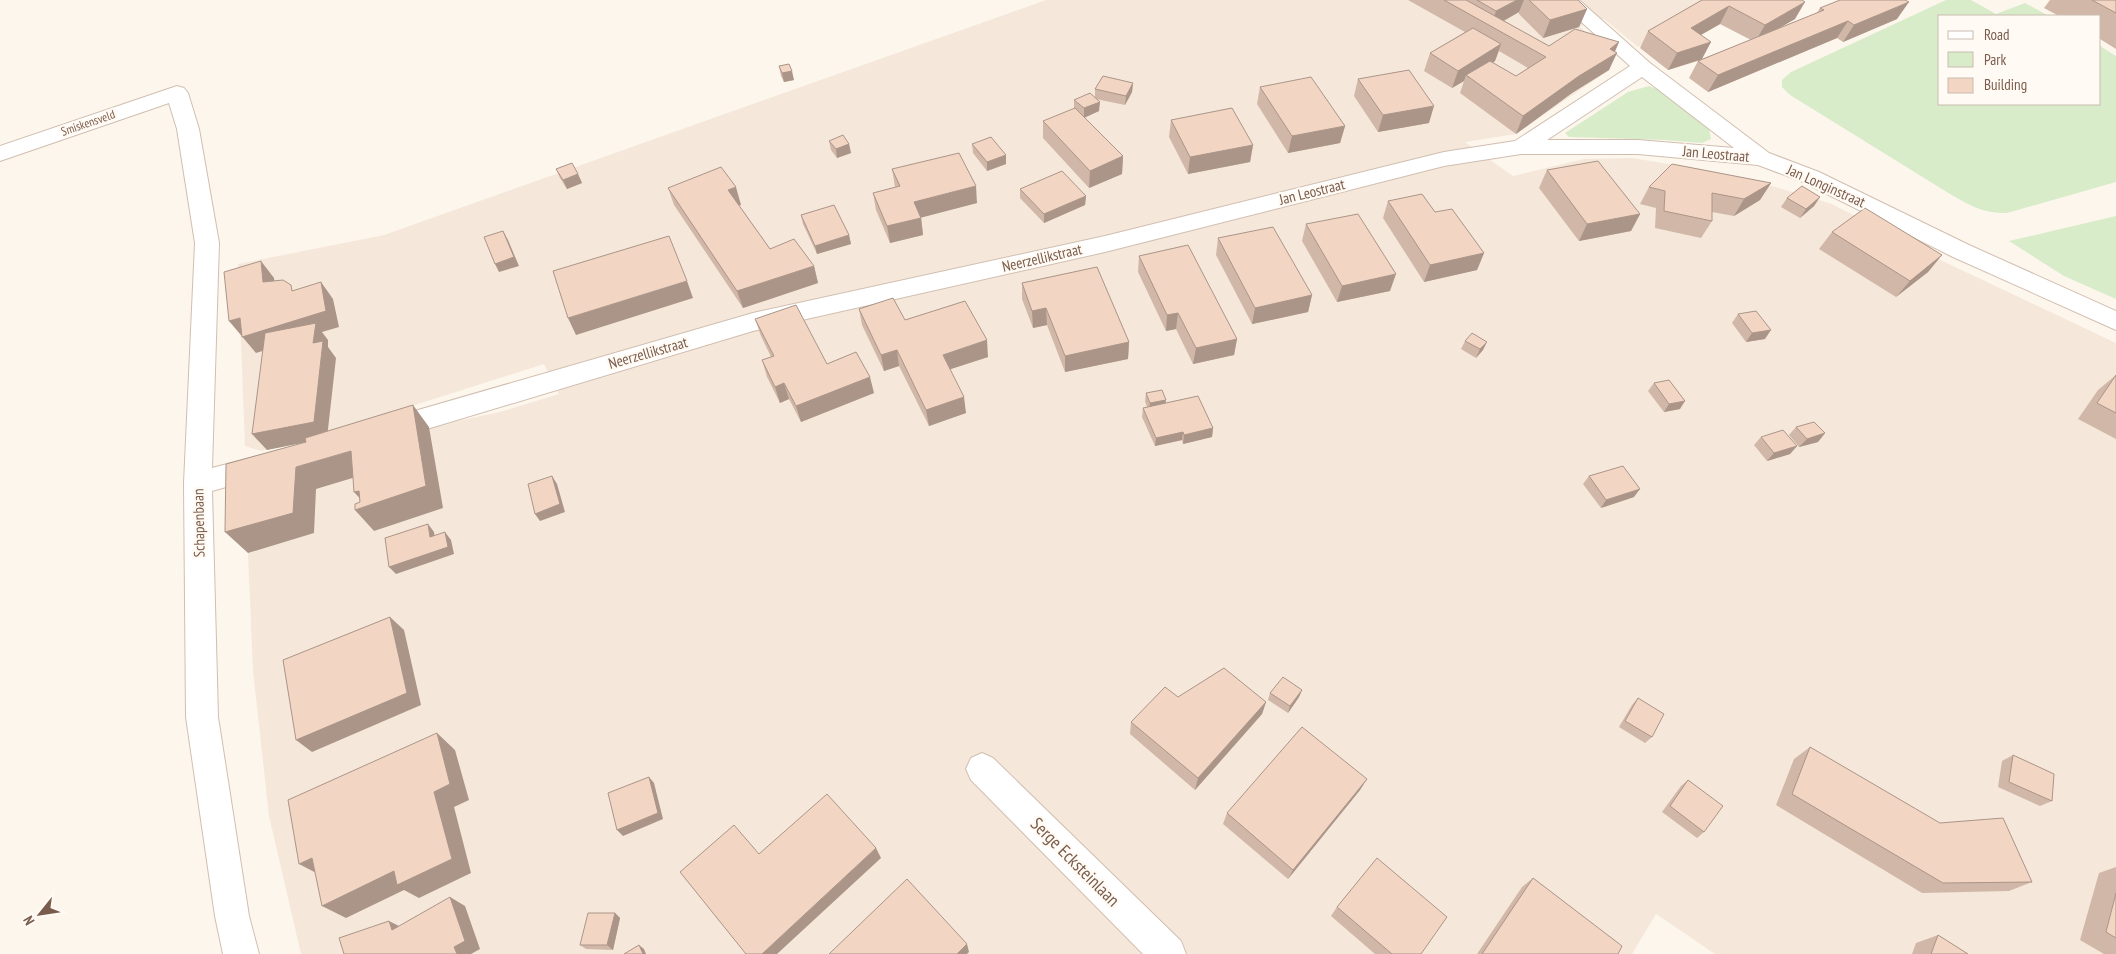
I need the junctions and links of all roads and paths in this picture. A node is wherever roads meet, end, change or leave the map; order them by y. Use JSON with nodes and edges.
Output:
{"nodes":[{"id":1,"x":1567,"y":0,"type":"edge"},
{"id":2,"x":1642,"y":67,"type":"junction"},
{"id":3,"x":177,"y":93,"type":"joint"},
{"id":4,"x":1521,"y":147,"type":"junction"},
{"id":5,"x":0,"y":154,"type":"edge"},
{"id":6,"x":1762,"y":158,"type":"junction"},
{"id":7,"x":1104,"y":244,"type":"joint"},
{"id":8,"x":2116,"y":321,"type":"edge"},
{"id":9,"x":362,"y":437,"type":"edge"},
{"id":10,"x":285,"y":460,"type":"edge"},
{"id":11,"x":198,"y":483,"type":"junction"},
{"id":12,"x":982,"y":769,"type":"dead end"},
{"id":13,"x":241,"y":954,"type":"edge"},
{"id":14,"x":1168,"y":954,"type":"edge"}],
"edges":[{"from":1,"to":2,"type":"street","name":"Jan Longinstraat"},
{"from":2,"to":4,"type":"street","name":"Jan Leostraat"},
{"from":2,"to":6,"type":"street","name":"Jan Longinstraat"},
{"from":3,"to":5,"type":"street","name":"Smiskensveld"},
{"from":3,"to":11,"type":"street","name":"Schapenbaan"},
{"from":4,"to":6,"type":"street","name":"Jan Leostraat"},
{"from":4,"to":7,"type":"street","name":"Jan Leostraat"},
{"from":6,"to":8,"type":"street","name":"Jan Longinstraat"},
{"from":7,"to":9,"type":"street","name":"Neerzellikstraat"},
{"from":10,"to":11,"type":"street"},
{"from":11,"to":13,"type":"street","name":"Schapenbaan"},
{"from":12,"to":14,"type":"street","name":"Serge Ecksteinlaan"}]}
